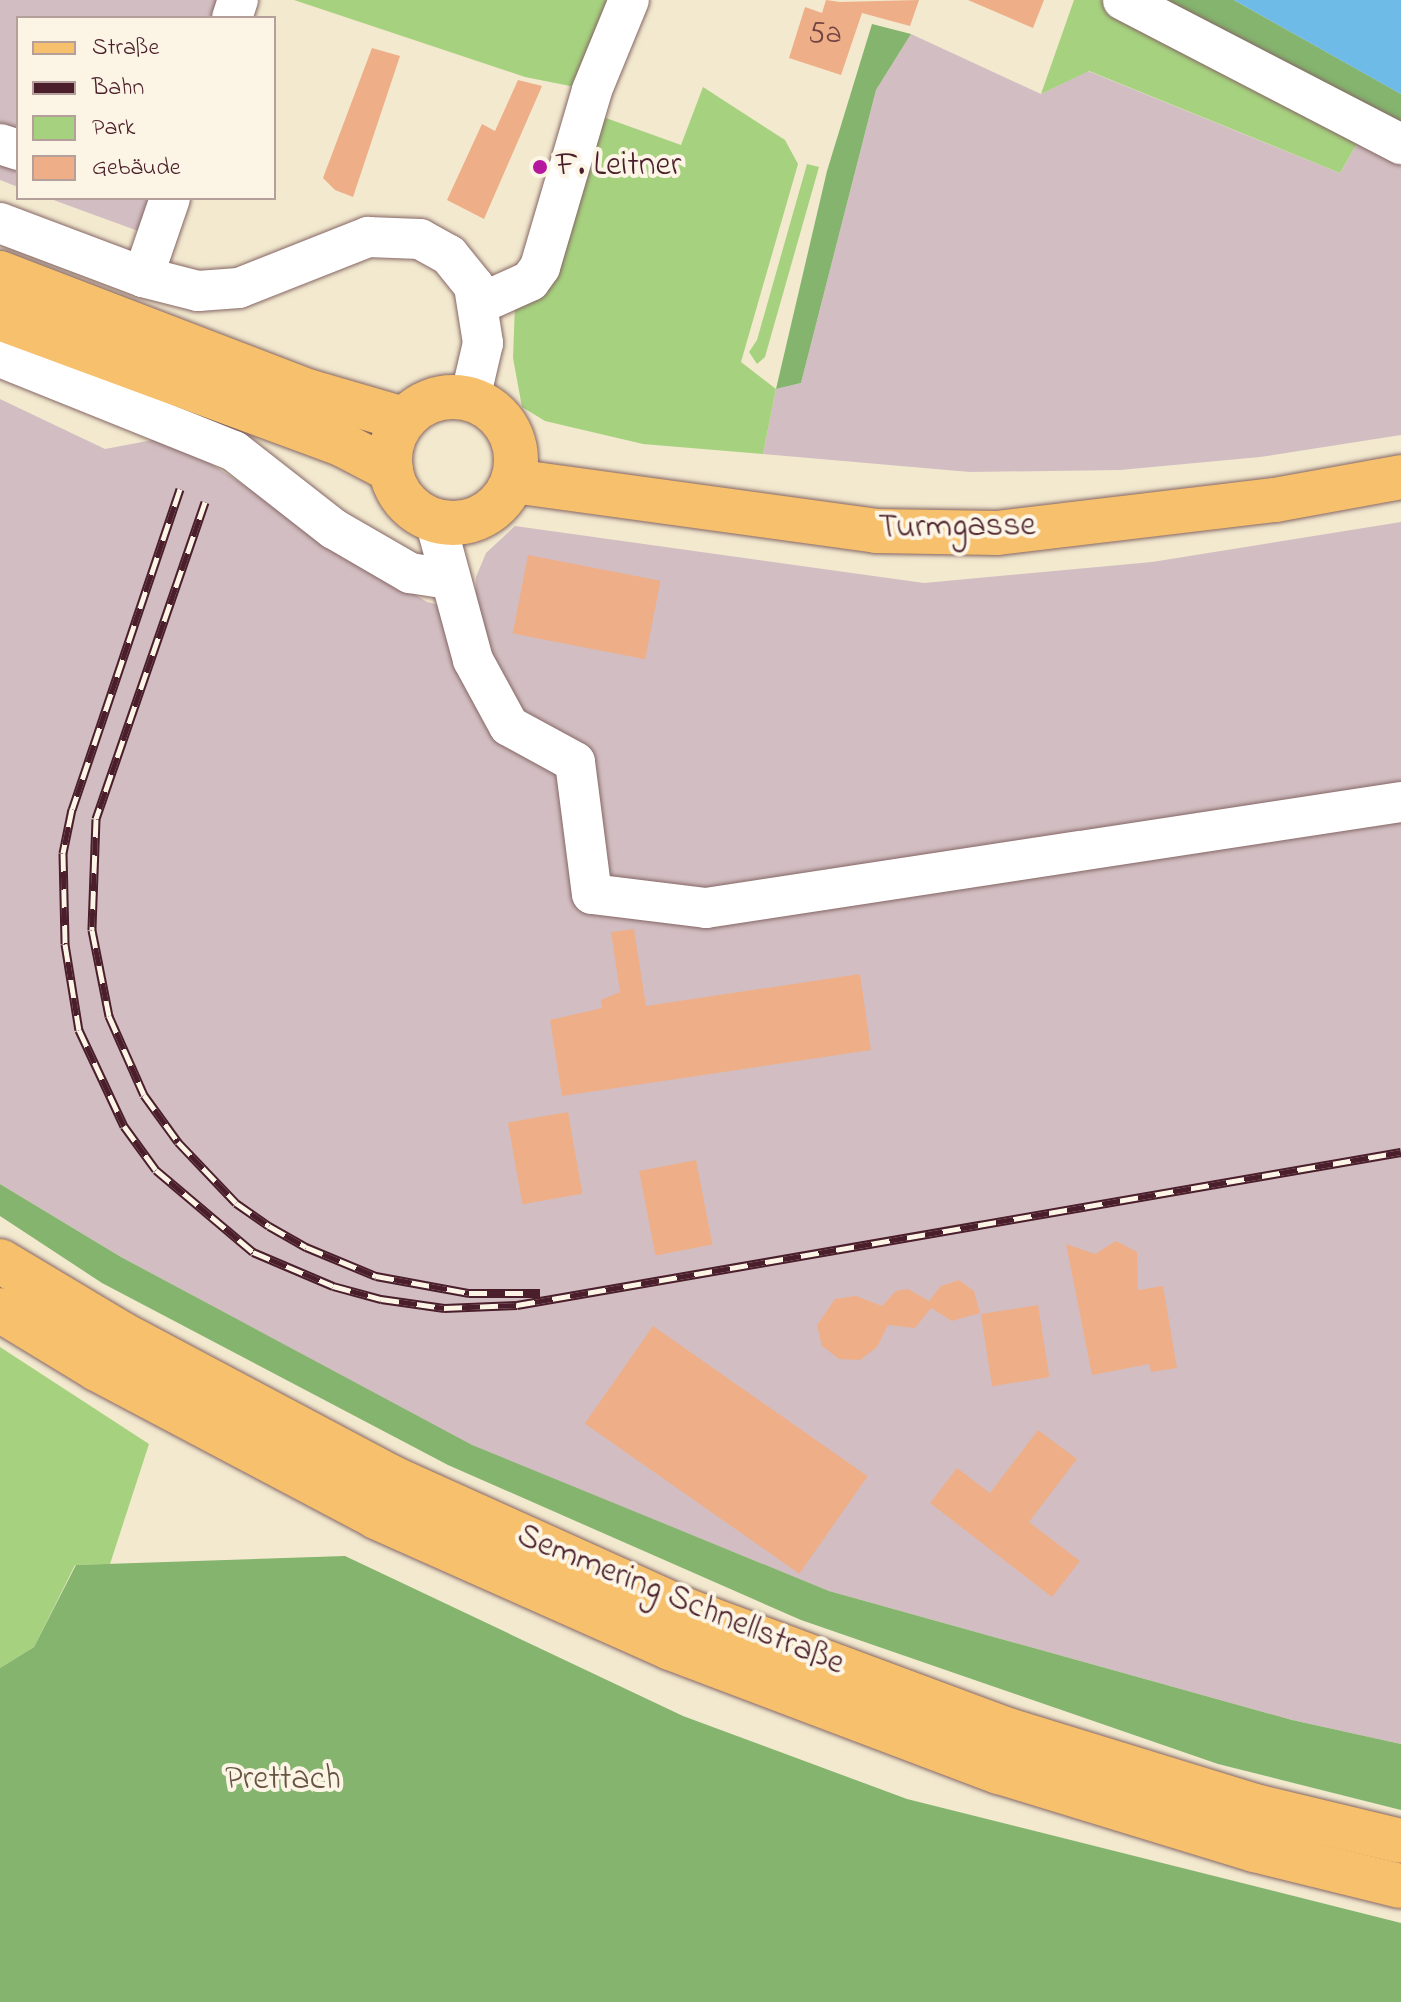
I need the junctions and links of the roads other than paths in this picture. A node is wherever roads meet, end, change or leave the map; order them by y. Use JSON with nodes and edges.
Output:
{"nodes":[{"id":1,"x":629,"y":0,"type":"edge"},
{"id":2,"x":1123,"y":0,"type":"edge"},
{"id":3,"x":1401,"y":144,"type":"edge"},
{"id":4,"x":166,"y":200,"type":"edge"},
{"id":5,"x":0,"y":223,"type":"edge"},
{"id":6,"x":0,"y":273,"type":"edge"},
{"id":7,"x":143,"y":277,"type":"junction"},
{"id":8,"x":479,"y":304,"type":"junction"},
{"id":9,"x":0,"y":318,"type":"edge"},
{"id":10,"x":0,"y":357,"type":"edge"},
{"id":11,"x":470,"y":399,"type":"junction"},
{"id":12,"x":404,"y":419,"type":"junction"},
{"id":13,"x":391,"y":470,"type":"junction"},
{"id":14,"x":1401,"y":477,"type":"edge"},
{"id":15,"x":513,"y":481,"type":"junction"},
{"id":16,"x":435,"y":520,"type":"junction"},
{"id":17,"x":453,"y":594,"type":"junction"},
{"id":18,"x":1401,"y":802,"type":"edge"},
{"id":19,"x":0,"y":1261,"type":"edge"},
{"id":20,"x":0,"y":1310,"type":"edge"},
{"id":21,"x":1401,"y":1841,"type":"edge"},
{"id":22,"x":1401,"y":1886,"type":"edge"}],
"edges":[{"from":1,"to":8,"type":"street"},
{"from":2,"to":3,"type":"street"},
{"from":4,"to":7,"type":"street"},
{"from":5,"to":7,"type":"street"},
{"from":6,"to":12,"type":"main road"},
{"from":7,"to":8,"type":"street"},
{"from":8,"to":11,"type":"street"},
{"from":9,"to":13,"type":"main road"},
{"from":10,"to":17,"type":"street"},
{"from":11,"to":12,"type":"main road"},
{"from":11,"to":15,"type":"main road"},
{"from":12,"to":13,"type":"main road"},
{"from":13,"to":16,"type":"main road"},
{"from":14,"to":15,"type":"main road","name":"Turmgasse"},
{"from":15,"to":16,"type":"main road"},
{"from":16,"to":17,"type":"street"},
{"from":17,"to":18,"type":"street"},
{"from":19,"to":21,"type":"main road","name":"Semmering Schnellstraße"},
{"from":20,"to":22,"type":"main road","name":"Semmering Schnellstraße"}]}
